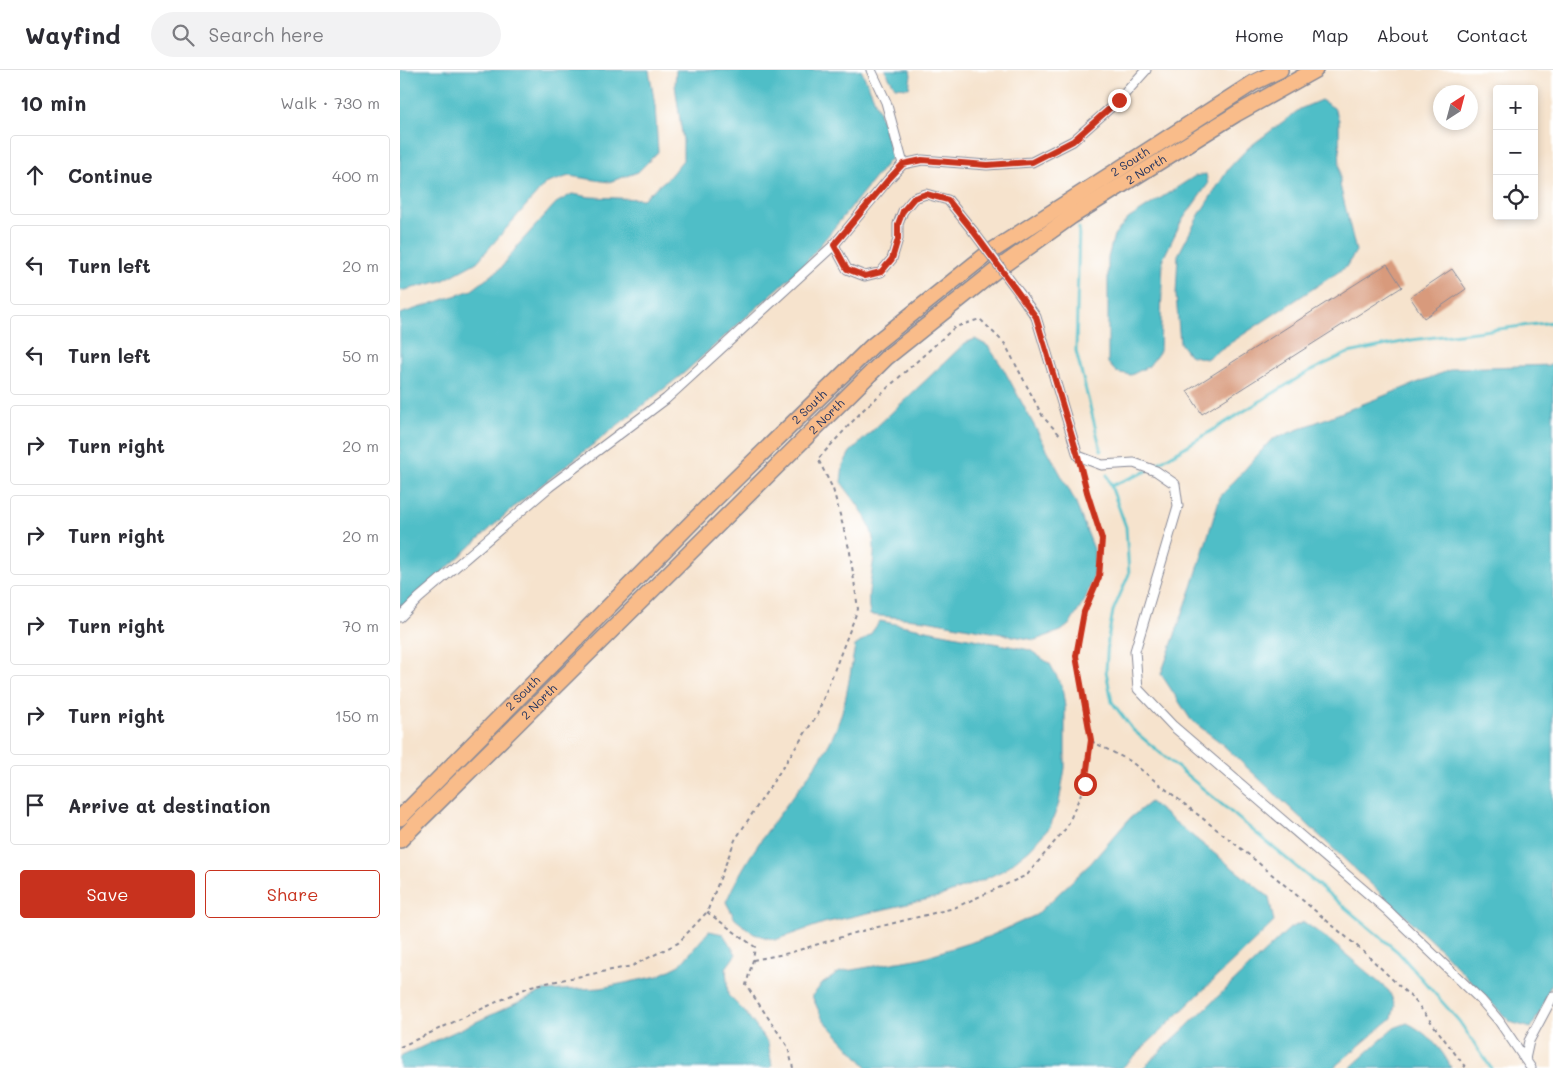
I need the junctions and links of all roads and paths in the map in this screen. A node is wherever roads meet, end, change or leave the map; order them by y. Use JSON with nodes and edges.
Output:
{"nodes":[{"id":1,"x":870,"y":70,"type":"edge"},
{"id":2,"x":1146,"y":70,"type":"edge"},
{"id":3,"x":1280,"y":70,"type":"edge"},
{"id":4,"x":1315,"y":70,"type":"edge"},
{"id":5,"x":903,"y":164,"type":"junction"},
{"id":6,"x":834,"y":245,"type":"junction"},
{"id":7,"x":1078,"y":456,"type":"junction"},
{"id":8,"x":400,"y":617,"type":"edge"},
{"id":9,"x":1091,"y":740,"type":"junction"},
{"id":10,"x":400,"y":818,"type":"edge"},
{"id":11,"x":400,"y":840,"type":"edge"},
{"id":12,"x":707,"y":912,"type":"junction"},
{"id":13,"x":753,"y":960,"type":"junction"},
{"id":14,"x":1553,"y":996,"type":"edge"},
{"id":15,"x":400,"y":1047,"type":"edge"},
{"id":16,"x":1525,"y":1059,"type":"junction"},
{"id":17,"x":793,"y":1068,"type":"edge"},
{"id":18,"x":1466,"y":1068,"type":"edge"},
{"id":19,"x":1531,"y":1068,"type":"edge"}],
"edges":[{"from":1,"to":5,"type":"street"},
{"from":2,"to":5,"type":"street"},
{"from":3,"to":10,"type":"highway","name":"2 South"},
{"from":4,"to":11,"type":"highway","name":"2 North"},
{"from":5,"to":6,"type":"street"},
{"from":6,"to":7,"type":"street","bridge":true},
{"from":6,"to":8,"type":"street"},
{"from":7,"to":9,"type":"path"},
{"from":7,"to":12,"type":"path"},
{"from":7,"to":16,"type":"street"},
{"from":9,"to":13,"type":"path"},
{"from":9,"to":18,"type":"path"},
{"from":12,"to":13,"type":"path"},
{"from":12,"to":15,"type":"path"},
{"from":13,"to":17,"type":"path"},
{"from":14,"to":16,"type":"street"},
{"from":16,"to":19,"type":"street"}]}
